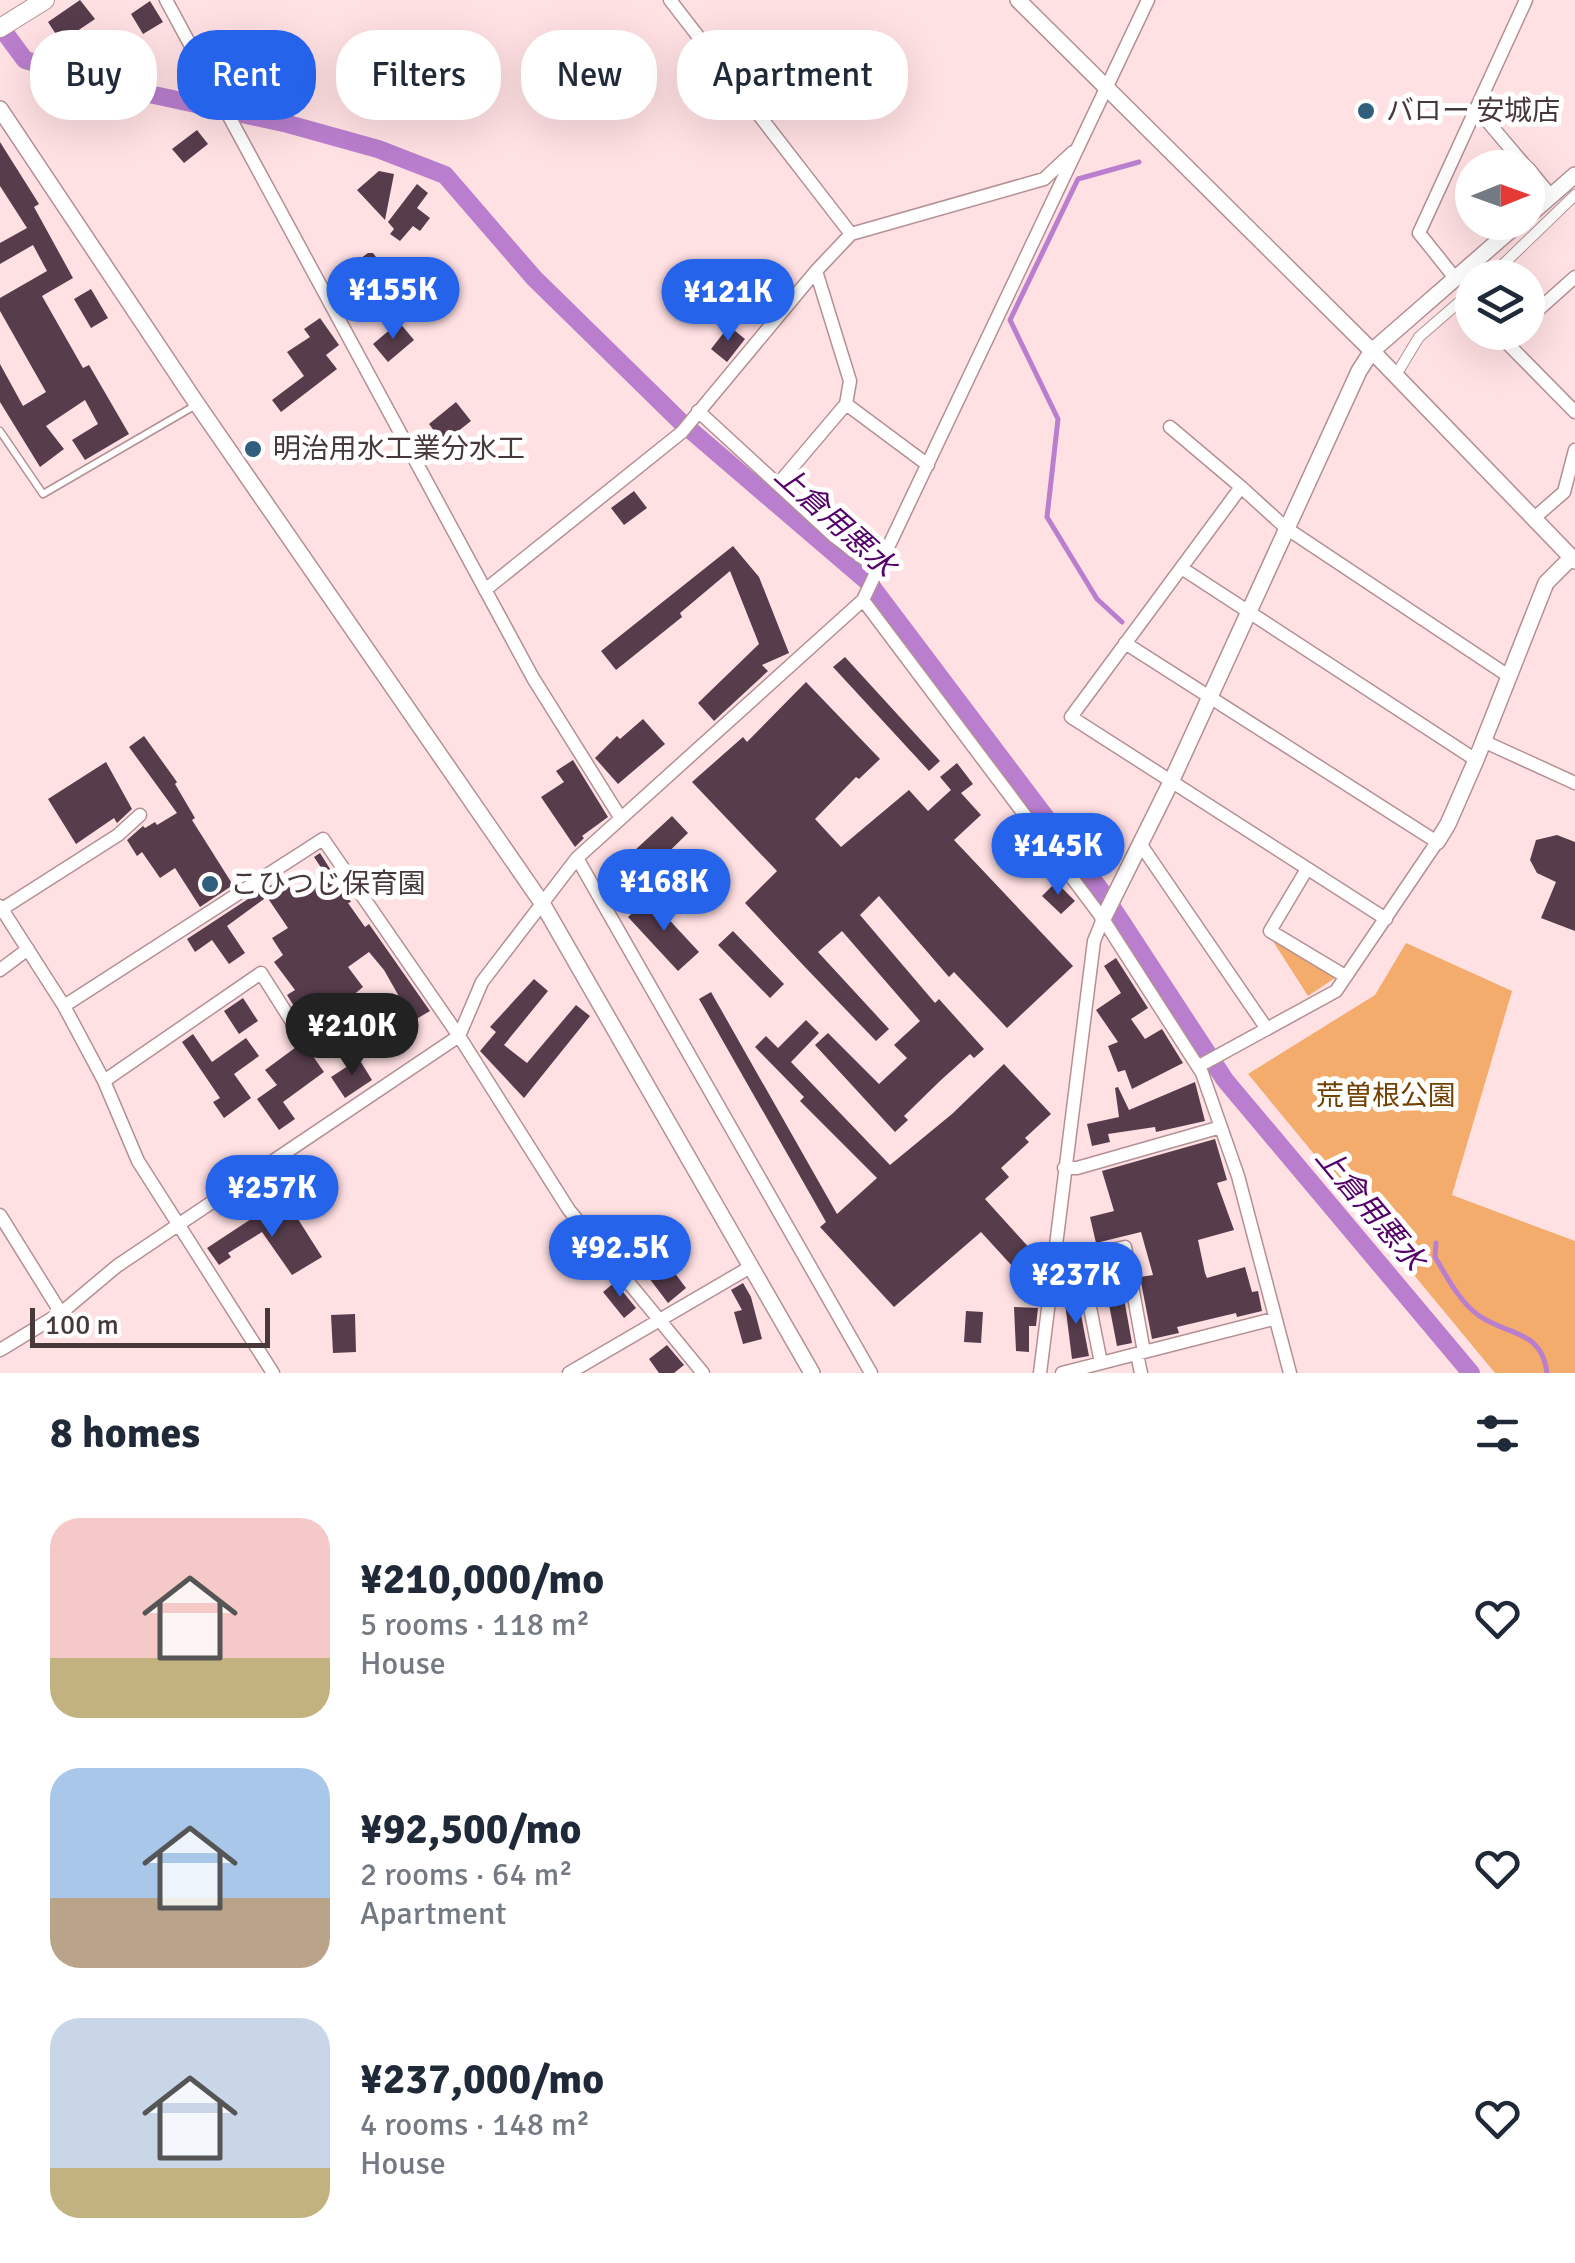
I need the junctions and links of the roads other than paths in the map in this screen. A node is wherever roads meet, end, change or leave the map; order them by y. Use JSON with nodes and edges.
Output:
{"nodes":[{"id":1,"x":45,"y":0,"type":"edge"},
{"id":2,"x":166,"y":0,"type":"edge"},
{"id":3,"x":670,"y":0,"type":"edge"},
{"id":4,"x":1018,"y":0,"type":"edge"},
{"id":5,"x":1148,"y":0,"type":"edge"},
{"id":6,"x":1526,"y":0,"type":"edge"},
{"id":7,"x":0,"y":28,"type":"edge"},
{"id":8,"x":1107,"y":90,"type":"junction"},
{"id":9,"x":0,"y":109,"type":"edge"},
{"id":10,"x":1477,"y":109,"type":"junction"},
{"id":11,"x":1076,"y":148,"type":"junction"},
{"id":12,"x":1512,"y":150,"type":"edge"},
{"id":13,"x":1575,"y":175,"type":"edge"},
{"id":14,"x":1545,"y":189,"type":"edge"},
{"id":15,"x":1575,"y":195,"type":"edge"},
{"id":16,"x":1551,"y":196,"type":"junction"},
{"id":17,"x":1545,"y":201,"type":"edge"},
{"id":18,"x":851,"y":234,"type":"junction"},
{"id":19,"x":1499,"y":240,"type":"edge"},
{"id":20,"x":1477,"y":260,"type":"edge"},
{"id":21,"x":1507,"y":260,"type":"edge"},
{"id":22,"x":816,"y":271,"type":"junction"},
{"id":23,"x":1455,"y":277,"type":"edge"},
{"id":24,"x":1575,"y":277,"type":"edge"},
{"id":25,"x":1455,"y":279,"type":"edge"},
{"id":26,"x":1545,"y":304,"type":"edge"},
{"id":27,"x":1455,"y":305,"type":"edge"},
{"id":28,"x":1372,"y":350,"type":"junction"},
{"id":29,"x":1514,"y":350,"type":"edge"},
{"id":30,"x":1396,"y":375,"type":"junction"},
{"id":31,"x":197,"y":404,"type":"junction"},
{"id":32,"x":846,"y":404,"type":"junction"},
{"id":33,"x":1575,"y":412,"type":"edge"},
{"id":34,"x":696,"y":415,"type":"junction"},
{"id":35,"x":1170,"y":427,"type":"dead end"},
{"id":36,"x":0,"y":432,"type":"edge"},
{"id":37,"x":1575,"y":450,"type":"edge"},
{"id":38,"x":928,"y":466,"type":"junction"},
{"id":39,"x":780,"y":483,"type":"junction"},
{"id":40,"x":1241,"y":487,"type":"junction"},
{"id":41,"x":1533,"y":518,"type":"junction"},
{"id":42,"x":1286,"y":528,"type":"junction"},
{"id":43,"x":1573,"y":559,"type":"edge"},
{"id":44,"x":1183,"y":569,"type":"junction"},
{"id":45,"x":877,"y":575,"type":"junction"},
{"id":46,"x":486,"y":590,"type":"junction"},
{"id":47,"x":863,"y":600,"type":"junction"},
{"id":48,"x":1250,"y":613,"type":"junction"},
{"id":49,"x":1126,"y":643,"type":"junction"},
{"id":50,"x":1508,"y":675,"type":"junction"},
{"id":51,"x":1208,"y":698,"type":"junction"},
{"id":52,"x":1483,"y":740,"type":"junction"},
{"id":53,"x":1476,"y":760,"type":"junction"},
{"id":54,"x":1171,"y":782,"type":"junction"},
{"id":55,"x":1575,"y":783,"type":"edge"},
{"id":56,"x":140,"y":815,"type":"dead end"},
{"id":57,"x":620,"y":817,"type":"junction"},
{"id":58,"x":1436,"y":842,"type":"junction"},
{"id":59,"x":1142,"y":845,"type":"junction"},
{"id":60,"x":577,"y":858,"type":"junction"},
{"id":61,"x":1307,"y":869,"type":"junction"},
{"id":62,"x":542,"y":903,"type":"junction"},
{"id":63,"x":1,"y":908,"type":"edge"},
{"id":64,"x":1103,"y":919,"type":"junction"},
{"id":65,"x":1386,"y":919,"type":"junction"},
{"id":66,"x":28,"y":950,"type":"junction"},
{"id":67,"x":0,"y":970,"type":"edge"},
{"id":68,"x":1346,"y":976,"type":"junction"},
{"id":69,"x":64,"y":1006,"type":"junction"},
{"id":70,"x":1266,"y":1029,"type":"junction"},
{"id":71,"x":299,"y":1033,"type":"dead end"},
{"id":72,"x":458,"y":1036,"type":"junction"},
{"id":73,"x":1198,"y":1066,"type":"junction"},
{"id":74,"x":104,"y":1081,"type":"junction"},
{"id":75,"x":1221,"y":1127,"type":"junction"},
{"id":76,"x":1064,"y":1168,"type":"junction"},
{"id":77,"x":0,"y":1215,"type":"edge"},
{"id":78,"x":178,"y":1224,"type":"junction"},
{"id":79,"x":1080,"y":1257,"type":"junction"},
{"id":80,"x":1053,"y":1263,"type":"junction"},
{"id":81,"x":752,"y":1266,"type":"junction"},
{"id":82,"x":61,"y":1313,"type":"junction"},
{"id":83,"x":1274,"y":1319,"type":"junction"},
{"id":84,"x":661,"y":1320,"type":"junction"},
{"id":85,"x":0,"y":1350,"type":"edge"},
{"id":86,"x":1141,"y":1353,"type":"junction"},
{"id":87,"x":1102,"y":1363,"type":"junction"},
{"id":88,"x":274,"y":1373,"type":"edge"},
{"id":89,"x":569,"y":1373,"type":"edge"},
{"id":90,"x":703,"y":1373,"type":"edge"},
{"id":91,"x":812,"y":1373,"type":"edge"},
{"id":92,"x":870,"y":1373,"type":"edge"},
{"id":93,"x":1040,"y":1373,"type":"edge"},
{"id":94,"x":1062,"y":1373,"type":"edge"},
{"id":95,"x":1141,"y":1373,"type":"edge"},
{"id":96,"x":1290,"y":1373,"type":"edge"}],
"edges":[{"from":1,"to":7,"type":"main road"},
{"from":2,"to":46,"type":"street"},
{"from":3,"to":18,"type":"street"},
{"from":4,"to":8,"type":"street"},
{"from":5,"to":8,"type":"street"},
{"from":6,"to":10,"type":"street"},
{"from":8,"to":11,"type":"street"},
{"from":8,"to":28,"type":"street"},
{"from":9,"to":31,"type":"street"},
{"from":10,"to":12,"type":"street"},
{"from":10,"to":23,"type":"street"},
{"from":11,"to":18,"type":"street"},
{"from":11,"to":38,"type":"street"},
{"from":13,"to":16,"type":"street"},
{"from":14,"to":16,"type":"street"},
{"from":15,"to":21,"type":"street"},
{"from":16,"to":17,"type":"street"},
{"from":18,"to":22,"type":"street"},
{"from":19,"to":20,"type":"street"},
{"from":22,"to":32,"type":"street"},
{"from":22,"to":34,"type":"street"},
{"from":24,"to":26,"type":"street"},
{"from":25,"to":28,"type":"street"},
{"from":27,"to":30,"type":"street"},
{"from":28,"to":30,"type":"street"},
{"from":28,"to":42,"type":"street"},
{"from":29,"to":33,"type":"street"},
{"from":30,"to":41,"type":"street"},
{"from":31,"to":36,"type":"lane"},
{"from":31,"to":62,"type":"street"},
{"from":32,"to":38,"type":"street"},
{"from":32,"to":39,"type":"street"},
{"from":34,"to":39,"type":"street"},
{"from":34,"to":46,"type":"street"},
{"from":35,"to":40,"type":"street"},
{"from":37,"to":41,"type":"street"},
{"from":38,"to":45,"type":"street"},
{"from":39,"to":45,"type":"street"},
{"from":40,"to":42,"type":"street"},
{"from":40,"to":44,"type":"street"},
{"from":41,"to":43,"type":"street"},
{"from":42,"to":48,"type":"street"},
{"from":42,"to":50,"type":"street"},
{"from":43,"to":50,"type":"street"},
{"from":44,"to":48,"type":"street"},
{"from":44,"to":49,"type":"street"},
{"from":45,"to":47,"type":"street"},
{"from":46,"to":57,"type":"street"},
{"from":47,"to":57,"type":"street"},
{"from":47,"to":64,"type":"street"},
{"from":48,"to":51,"type":"street"},
{"from":48,"to":53,"type":"street"},
{"from":49,"to":51,"type":"street"},
{"from":49,"to":54,"type":"street"},
{"from":50,"to":52,"type":"street"},
{"from":51,"to":54,"type":"street"},
{"from":51,"to":58,"type":"street"},
{"from":52,"to":53,"type":"street"},
{"from":52,"to":55,"type":"street"},
{"from":53,"to":58,"type":"street"},
{"from":54,"to":59,"type":"street"},
{"from":54,"to":61,"type":"street"},
{"from":56,"to":63,"type":"street"},
{"from":57,"to":60,"type":"street"},
{"from":58,"to":65,"type":"street"},
{"from":59,"to":64,"type":"street"},
{"from":59,"to":70,"type":"street"},
{"from":60,"to":62,"type":"street"},
{"from":60,"to":92,"type":"street"},
{"from":61,"to":65,"type":"street"},
{"from":61,"to":68,"type":"street"},
{"from":62,"to":72,"type":"street"},
{"from":62,"to":81,"type":"street"},
{"from":63,"to":66,"type":"street"},
{"from":64,"to":73,"type":"street"},
{"from":64,"to":76,"type":"street"},
{"from":65,"to":68,"type":"street"},
{"from":66,"to":67,"type":"street"},
{"from":66,"to":69,"type":"street"},
{"from":68,"to":70,"type":"street"},
{"from":69,"to":72,"type":"street"},
{"from":69,"to":74,"type":"street"},
{"from":70,"to":73,"type":"street"},
{"from":71,"to":74,"type":"street"},
{"from":72,"to":78,"type":"street"},
{"from":72,"to":84,"type":"street"},
{"from":73,"to":75,"type":"street"},
{"from":74,"to":78,"type":"street"},
{"from":75,"to":76,"type":"street"},
{"from":75,"to":83,"type":"street"},
{"from":76,"to":80,"type":"street"},
{"from":77,"to":82,"type":"street"},
{"from":78,"to":82,"type":"street"},
{"from":78,"to":88,"type":"street"},
{"from":79,"to":80,"type":"street"},
{"from":79,"to":86,"type":"street"},
{"from":79,"to":87,"type":"street"},
{"from":80,"to":93,"type":"street"},
{"from":81,"to":84,"type":"street"},
{"from":81,"to":91,"type":"street"},
{"from":82,"to":85,"type":"street"},
{"from":83,"to":86,"type":"street"},
{"from":83,"to":96,"type":"street"},
{"from":84,"to":89,"type":"street"},
{"from":84,"to":90,"type":"street"},
{"from":86,"to":87,"type":"street"},
{"from":86,"to":95,"type":"street"},
{"from":87,"to":94,"type":"street"}]}
